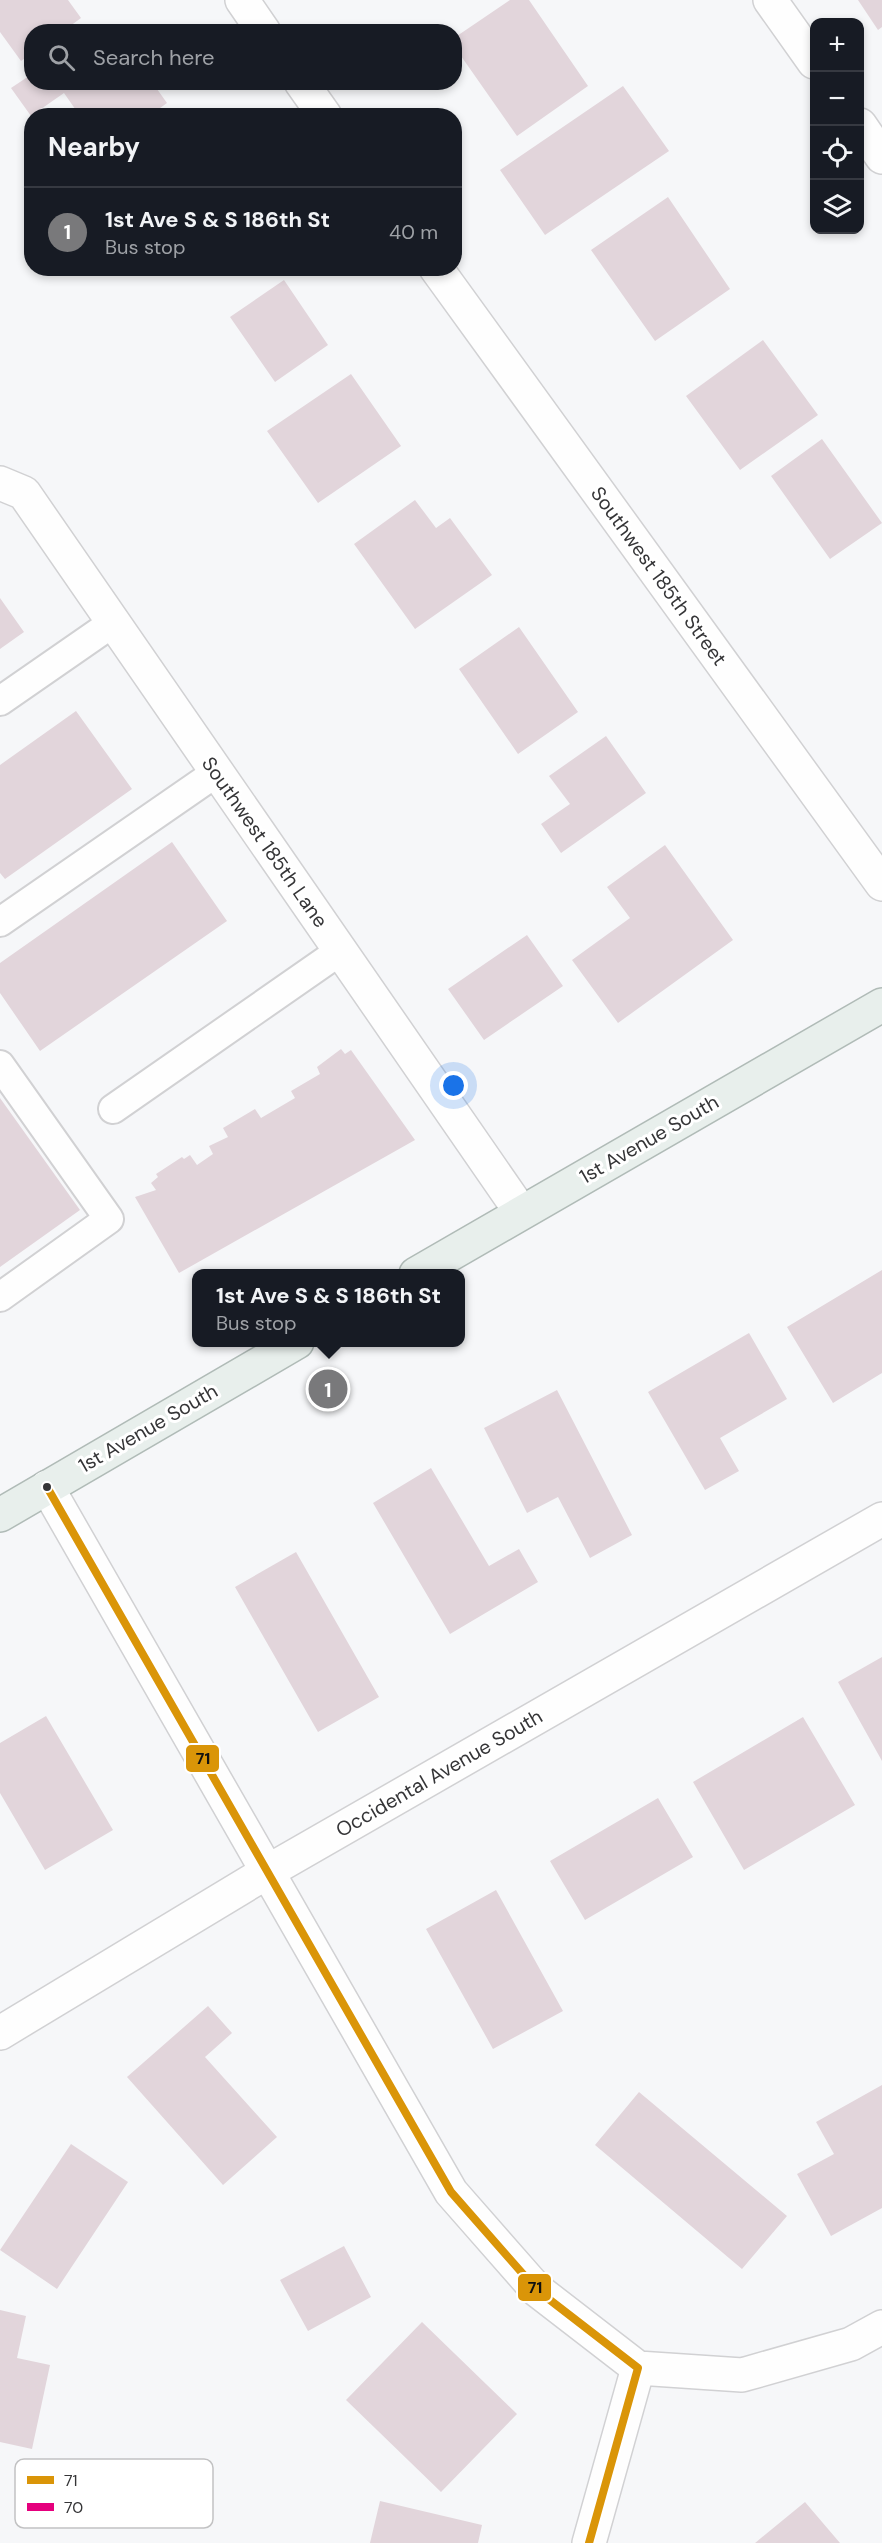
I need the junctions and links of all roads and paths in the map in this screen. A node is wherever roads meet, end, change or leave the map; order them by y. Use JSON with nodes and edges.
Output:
{"nodes":[{"id":1,"x":242,"y":0,"type":"edge"},
{"id":2,"x":770,"y":0,"type":"edge"},
{"id":3,"x":258,"y":24,"type":"edge"},
{"id":4,"x":810,"y":56,"type":"edge"},
{"id":5,"x":307,"y":90,"type":"edge"},
{"id":6,"x":319,"y":108,"type":"edge"},
{"id":7,"x":861,"y":126,"type":"edge"},
{"id":8,"x":882,"y":157,"type":"edge"},
{"id":9,"x":442,"y":276,"type":"edge"},
{"id":10,"x":0,"y":483,"type":"edge"},
{"id":11,"x":114,"y":622,"type":"junction"},
{"id":12,"x":0,"y":701,"type":"edge"},
{"id":13,"x":217,"y":772,"type":"junction"},
{"id":14,"x":882,"y":884,"type":"edge"},
{"id":15,"x":0,"y":922,"type":"edge"},
{"id":16,"x":340,"y":951,"type":"junction"},
{"id":17,"x":882,"y":1005,"type":"edge"},
{"id":18,"x":0,"y":1065,"type":"edge"},
{"id":19,"x":113,"y":1109,"type":"dead end"},
{"id":20,"x":521,"y":1212,"type":"junction"},
{"id":21,"x":424,"y":1269,"type":"edge"},
{"id":22,"x":0,"y":1297,"type":"edge"},
{"id":23,"x":288,"y":1347,"type":"edge"},
{"id":24,"x":47,"y":1487,"type":"junction"},
{"id":25,"x":0,"y":1515,"type":"edge"},
{"id":26,"x":882,"y":1519,"type":"edge"},
{"id":27,"x":267,"y":1872,"type":"junction"},
{"id":28,"x":0,"y":2033,"type":"edge"},
{"id":29,"x":882,"y":2327,"type":"edge"},
{"id":30,"x":638,"y":2368,"type":"junction"},
{"id":31,"x":589,"y":2543,"type":"edge"}],
"edges":[{"from":1,"to":3,"type":"street"},
{"from":2,"to":4,"type":"street"},
{"from":5,"to":6,"type":"street"},
{"from":7,"to":8,"type":"street"},
{"from":9,"to":14,"type":"street","name":"Southwest 185th Street"},
{"from":10,"to":11,"type":"street","name":"Southwest 185th Lane"},
{"from":11,"to":12,"type":"lane"},
{"from":11,"to":13,"type":"street","name":"Southwest 185th Lane"},
{"from":13,"to":15,"type":"lane"},
{"from":13,"to":16,"type":"street","name":"Southwest 185th Lane"},
{"from":16,"to":19,"type":"lane"},
{"from":16,"to":20,"type":"street","name":"Southwest 185th Lane"},
{"from":17,"to":20,"type":"main road","name":"1st Avenue South"},
{"from":18,"to":22,"type":"lane"},
{"from":20,"to":21,"type":"main road","name":"1st Avenue South"},
{"from":23,"to":24,"type":"main road","name":"1st Avenue South"},
{"from":24,"to":25,"type":"main road","name":"1st Avenue South"},
{"from":24,"to":27,"type":"street"},
{"from":26,"to":27,"type":"street","name":"Occidental Avenue South"},
{"from":27,"to":28,"type":"street","name":"Occidental Avenue South"},
{"from":27,"to":30,"type":"street"},
{"from":29,"to":30,"type":"street"},
{"from":30,"to":31,"type":"street"}]}
